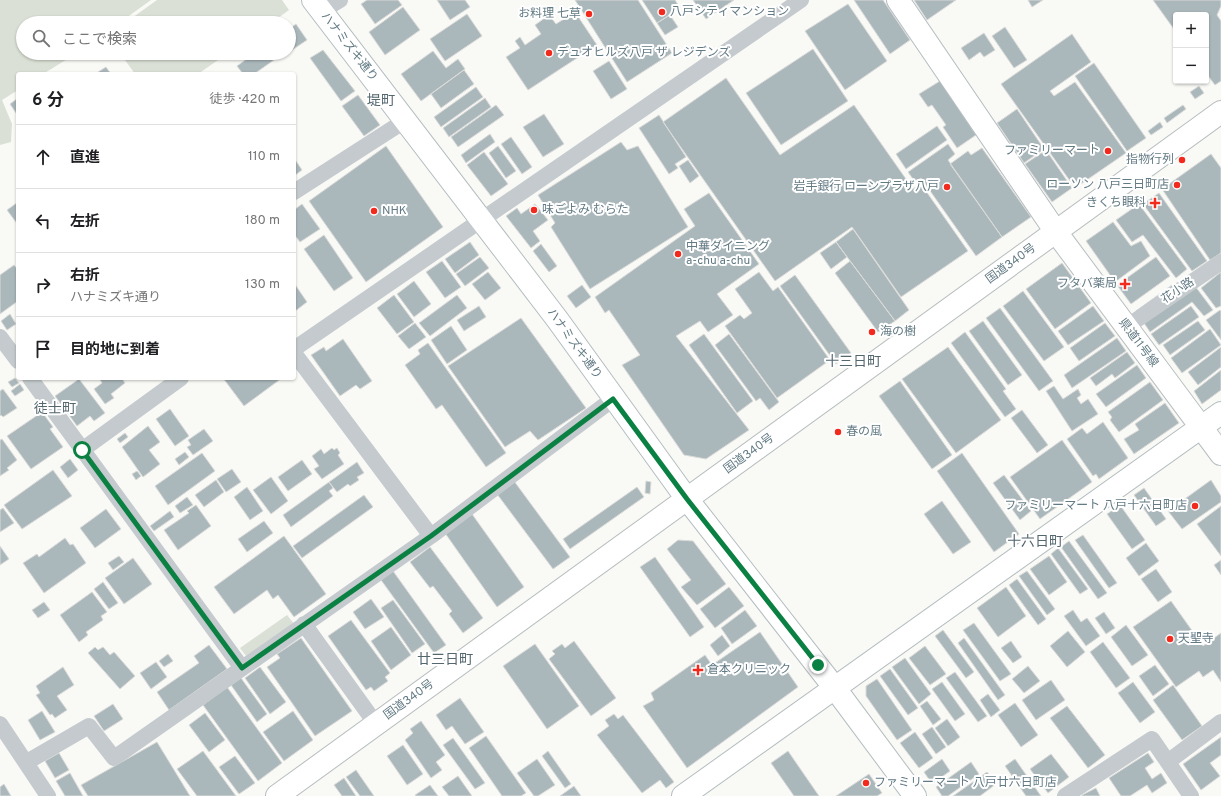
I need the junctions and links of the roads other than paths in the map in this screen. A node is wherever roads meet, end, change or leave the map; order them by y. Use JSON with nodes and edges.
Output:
{"nodes":[{"id":1,"x":801,"y":0,"type":"edge"},
{"id":2,"x":898,"y":0,"type":"edge"},
{"id":3,"x":325,"y":4,"type":"edge"},
{"id":4,"x":1221,"y":112,"type":"edge"},
{"id":5,"x":406,"y":120,"type":"junction"},
{"id":6,"x":296,"y":191,"type":"edge"},
{"id":7,"x":481,"y":219,"type":"junction"},
{"id":8,"x":1056,"y":232,"type":"junction"},
{"id":9,"x":1221,"y":262,"type":"edge"},
{"id":10,"x":1135,"y":321,"type":"dead end"},
{"id":11,"x":9,"y":341,"type":"edge"},
{"id":12,"x":296,"y":347,"type":"edge"},
{"id":13,"x":296,"y":356,"type":"edge"},
{"id":14,"x":16,"y":357,"type":"edge"},
{"id":15,"x":31,"y":380,"type":"edge"},
{"id":16,"x":179,"y":380,"type":"edge"},
{"id":17,"x":613,"y":399,"type":"junction"},
{"id":18,"x":1221,"y":413,"type":"edge"},
{"id":19,"x":1201,"y":428,"type":"junction"},
{"id":20,"x":82,"y":450,"type":"junction"},
{"id":21,"x":1221,"y":454,"type":"edge"},
{"id":22,"x":687,"y":499,"type":"junction"},
{"id":23,"x":431,"y":536,"type":"junction"},
{"id":24,"x":304,"y":624,"type":"junction"},
{"id":25,"x":242,"y":668,"type":"junction"},
{"id":26,"x":834,"y":687,"type":"junction"},
{"id":27,"x":1221,"y":722,"type":"edge"},
{"id":28,"x":0,"y":724,"type":"edge"},
{"id":29,"x":376,"y":724,"type":"junction"},
{"id":30,"x":1169,"y":761,"type":"junction"},
{"id":31,"x":27,"y":762,"type":"junction"},
{"id":32,"x":48,"y":796,"type":"edge"},
{"id":33,"x":277,"y":796,"type":"edge"},
{"id":34,"x":683,"y":796,"type":"edge"},
{"id":35,"x":915,"y":796,"type":"edge"},
{"id":36,"x":1065,"y":796,"type":"edge"},
{"id":37,"x":1191,"y":796,"type":"edge"}],
"edges":[{"from":1,"to":7,"type":"street"},
{"from":2,"to":8,"type":"main road","name":"県道11号線"},
{"from":3,"to":5,"type":"main road","name":"ハナミズキ通り"},
{"from":4,"to":8,"type":"main road","name":"国道340号"},
{"from":5,"to":6,"type":"street"},
{"from":5,"to":7,"type":"main road","name":"ハナミズキ通り"},
{"from":7,"to":12,"type":"street"},
{"from":7,"to":17,"type":"main road","name":"ハナミズキ通り"},
{"from":8,"to":19,"type":"main road","name":"県道11号線"},
{"from":8,"to":22,"type":"main road","name":"国道340号"},
{"from":9,"to":10,"type":"street","name":"花小路"},
{"from":11,"to":14,"type":"street"},
{"from":13,"to":23,"type":"street"},
{"from":15,"to":20,"type":"street"},
{"from":16,"to":20,"type":"street"},
{"from":17,"to":22,"type":"main road","name":"ハナミズキ通り"},
{"from":17,"to":23,"type":"street"},
{"from":18,"to":19,"type":"main road"},
{"from":19,"to":21,"type":"main road","name":"県道11号線"},
{"from":19,"to":26,"type":"main road"},
{"from":20,"to":25,"type":"street"},
{"from":22,"to":26,"type":"main road","name":"ハナミズキ通り"},
{"from":22,"to":29,"type":"main road","name":"国道340号"},
{"from":23,"to":24,"type":"street"},
{"from":24,"to":25,"type":"street"},
{"from":24,"to":29,"type":"street"},
{"from":25,"to":31,"type":"street"},
{"from":26,"to":34,"type":"main road"},
{"from":26,"to":35,"type":"main road","name":"ハナミズキ通り"},
{"from":27,"to":30,"type":"street"},
{"from":28,"to":31,"type":"street"},
{"from":29,"to":33,"type":"main road","name":"国道340号"},
{"from":30,"to":36,"type":"street"},
{"from":30,"to":37,"type":"street"},
{"from":31,"to":32,"type":"street"}]}
